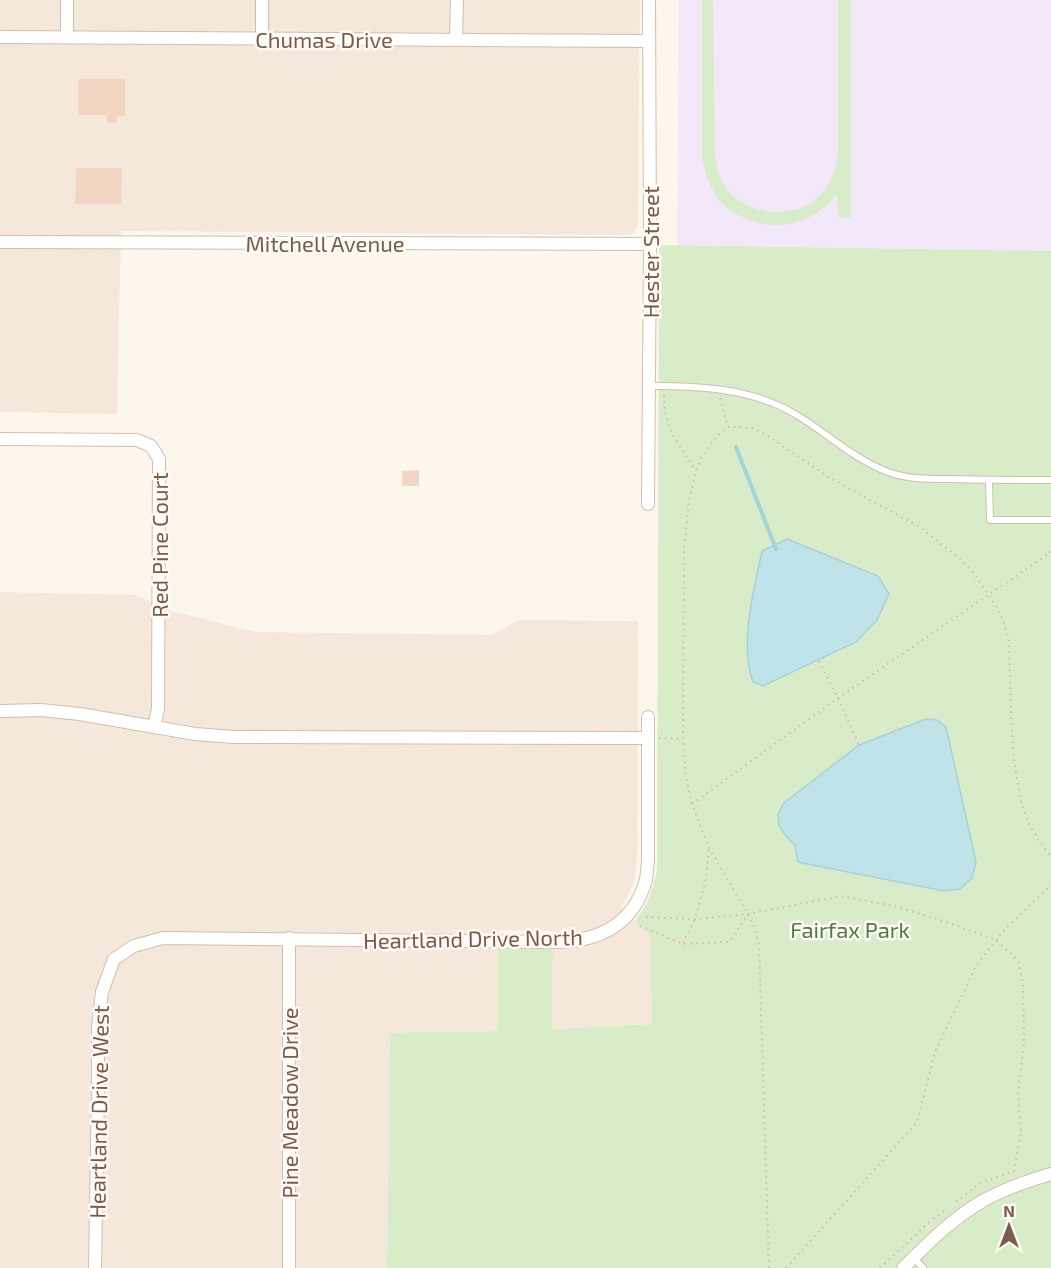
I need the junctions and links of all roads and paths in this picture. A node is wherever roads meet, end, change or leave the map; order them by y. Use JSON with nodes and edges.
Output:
{"nodes":[{"id":1,"x":67,"y":0,"type":"edge"},
{"id":2,"x":262,"y":0,"type":"edge"},
{"id":3,"x":457,"y":0,"type":"edge"},
{"id":4,"x":649,"y":0,"type":"edge"},
{"id":5,"x":67,"y":36,"type":"junction"},
{"id":6,"x":0,"y":37,"type":"edge"},
{"id":7,"x":262,"y":38,"type":"junction"},
{"id":8,"x":456,"y":39,"type":"junction"},
{"id":9,"x":649,"y":41,"type":"junction"},
{"id":10,"x":0,"y":242,"type":"edge"},
{"id":11,"x":650,"y":244,"type":"junction"},
{"id":12,"x":650,"y":386,"type":"junction"},
{"id":13,"x":663,"y":386,"type":"junction"},
{"id":14,"x":717,"y":389,"type":"junction"},
{"id":15,"x":728,"y":428,"type":"junction"},
{"id":16,"x":0,"y":439,"type":"edge"},
{"id":17,"x":696,"y":471,"type":"junction"},
{"id":18,"x":989,"y":480,"type":"junction"},
{"id":19,"x":1051,"y":480,"type":"edge"},
{"id":20,"x":648,"y":504,"type":"dead end"},
{"id":21,"x":1051,"y":520,"type":"edge"},
{"id":22,"x":1051,"y":552,"type":"edge"},
{"id":23,"x":988,"y":595,"type":"junction"},
{"id":24,"x":819,"y":661,"type":"dead end"},
{"id":25,"x":838,"y":698,"type":"junction"},
{"id":26,"x":0,"y":711,"type":"edge"},
{"id":27,"x":648,"y":717,"type":"dead end"},
{"id":28,"x":154,"y":727,"type":"junction"},
{"id":29,"x":647,"y":738,"type":"junction"},
{"id":30,"x":683,"y":739,"type":"junction"},
{"id":31,"x":859,"y":745,"type":"dead end"},
{"id":32,"x":692,"y":804,"type":"junction"},
{"id":33,"x":709,"y":848,"type":"junction"},
{"id":34,"x":1051,"y":856,"type":"edge"},
{"id":35,"x":1051,"y":885,"type":"edge"},
{"id":36,"x":748,"y":914,"type":"junction"},
{"id":37,"x":646,"y":917,"type":"dead end"},
{"id":38,"x":695,"y":919,"type":"junction"},
{"id":39,"x":640,"y":926,"type":"dead end"},
{"id":40,"x":289,"y":938,"type":"junction"},
{"id":41,"x":996,"y":940,"type":"junction"},
{"id":42,"x":683,"y":944,"type":"junction"},
{"id":43,"x":114,"y":959,"type":"joint"},
{"id":44,"x":1014,"y":1172,"type":"dead end"},
{"id":45,"x":1051,"y":1174,"type":"edge"},
{"id":46,"x":914,"y":1257,"type":"junction"},
{"id":47,"x":95,"y":1268,"type":"edge"},
{"id":48,"x":289,"y":1268,"type":"edge"},
{"id":49,"x":769,"y":1268,"type":"edge"},
{"id":50,"x":786,"y":1268,"type":"edge"},
{"id":51,"x":903,"y":1268,"type":"edge"},
{"id":52,"x":923,"y":1268,"type":"edge"}],
"edges":[{"from":1,"to":5,"type":"street"},
{"from":2,"to":7,"type":"street"},
{"from":3,"to":8,"type":"street"},
{"from":4,"to":9,"type":"street","name":"Hester Street"},
{"from":5,"to":6,"type":"street","name":"Chumas Drive"},
{"from":5,"to":7,"type":"street","name":"Chumas Drive"},
{"from":7,"to":8,"type":"street","name":"Chumas Drive"},
{"from":8,"to":9,"type":"street","name":"Chumas Drive"},
{"from":9,"to":11,"type":"street","name":"Hester Street"},
{"from":10,"to":11,"type":"street","name":"Mitchell Avenue"},
{"from":11,"to":12,"type":"street","name":"Hester Street"},
{"from":12,"to":13,"type":"lane"},
{"from":12,"to":20,"type":"street","name":"Hester Street"},
{"from":13,"to":14,"type":"lane"},
{"from":13,"to":17,"type":"path"},
{"from":14,"to":15,"type":"path"},
{"from":14,"to":18,"type":"lane"},
{"from":15,"to":17,"type":"path"},
{"from":15,"to":23,"type":"path"},
{"from":16,"to":28,"type":"street","name":"Red Pine Court"},
{"from":17,"to":30,"type":"path"},
{"from":18,"to":19,"type":"lane"},
{"from":18,"to":21,"type":"lane"},
{"from":22,"to":23,"type":"path"},
{"from":23,"to":25,"type":"path"},
{"from":23,"to":34,"type":"path"},
{"from":24,"to":25,"type":"path"},
{"from":25,"to":31,"type":"path"},
{"from":25,"to":32,"type":"path"},
{"from":26,"to":28,"type":"street"},
{"from":27,"to":29,"type":"street","name":"Heartland Drive North"},
{"from":28,"to":29,"type":"street"},
{"from":29,"to":30,"type":"path"},
{"from":29,"to":40,"type":"street","name":"Heartland Drive North"},
{"from":30,"to":32,"type":"path"},
{"from":32,"to":33,"type":"path"},
{"from":33,"to":36,"type":"path"},
{"from":33,"to":38,"type":"path"},
{"from":35,"to":41,"type":"path"},
{"from":36,"to":38,"type":"path"},
{"from":36,"to":41,"type":"path"},
{"from":36,"to":42,"type":"path"},
{"from":36,"to":49,"type":"path"},
{"from":37,"to":38,"type":"path"},
{"from":38,"to":42,"type":"path"},
{"from":39,"to":42,"type":"path"},
{"from":40,"to":43,"type":"street","name":"Heartland Drive North"},
{"from":40,"to":48,"type":"street","name":"Pine Meadow Drive"},
{"from":41,"to":44,"type":"path"},
{"from":41,"to":50,"type":"path"},
{"from":43,"to":47,"type":"street","name":"Heartland Drive West"},
{"from":45,"to":46,"type":"street"},
{"from":46,"to":51,"type":"street"},
{"from":46,"to":52,"type":"lane"}]}
